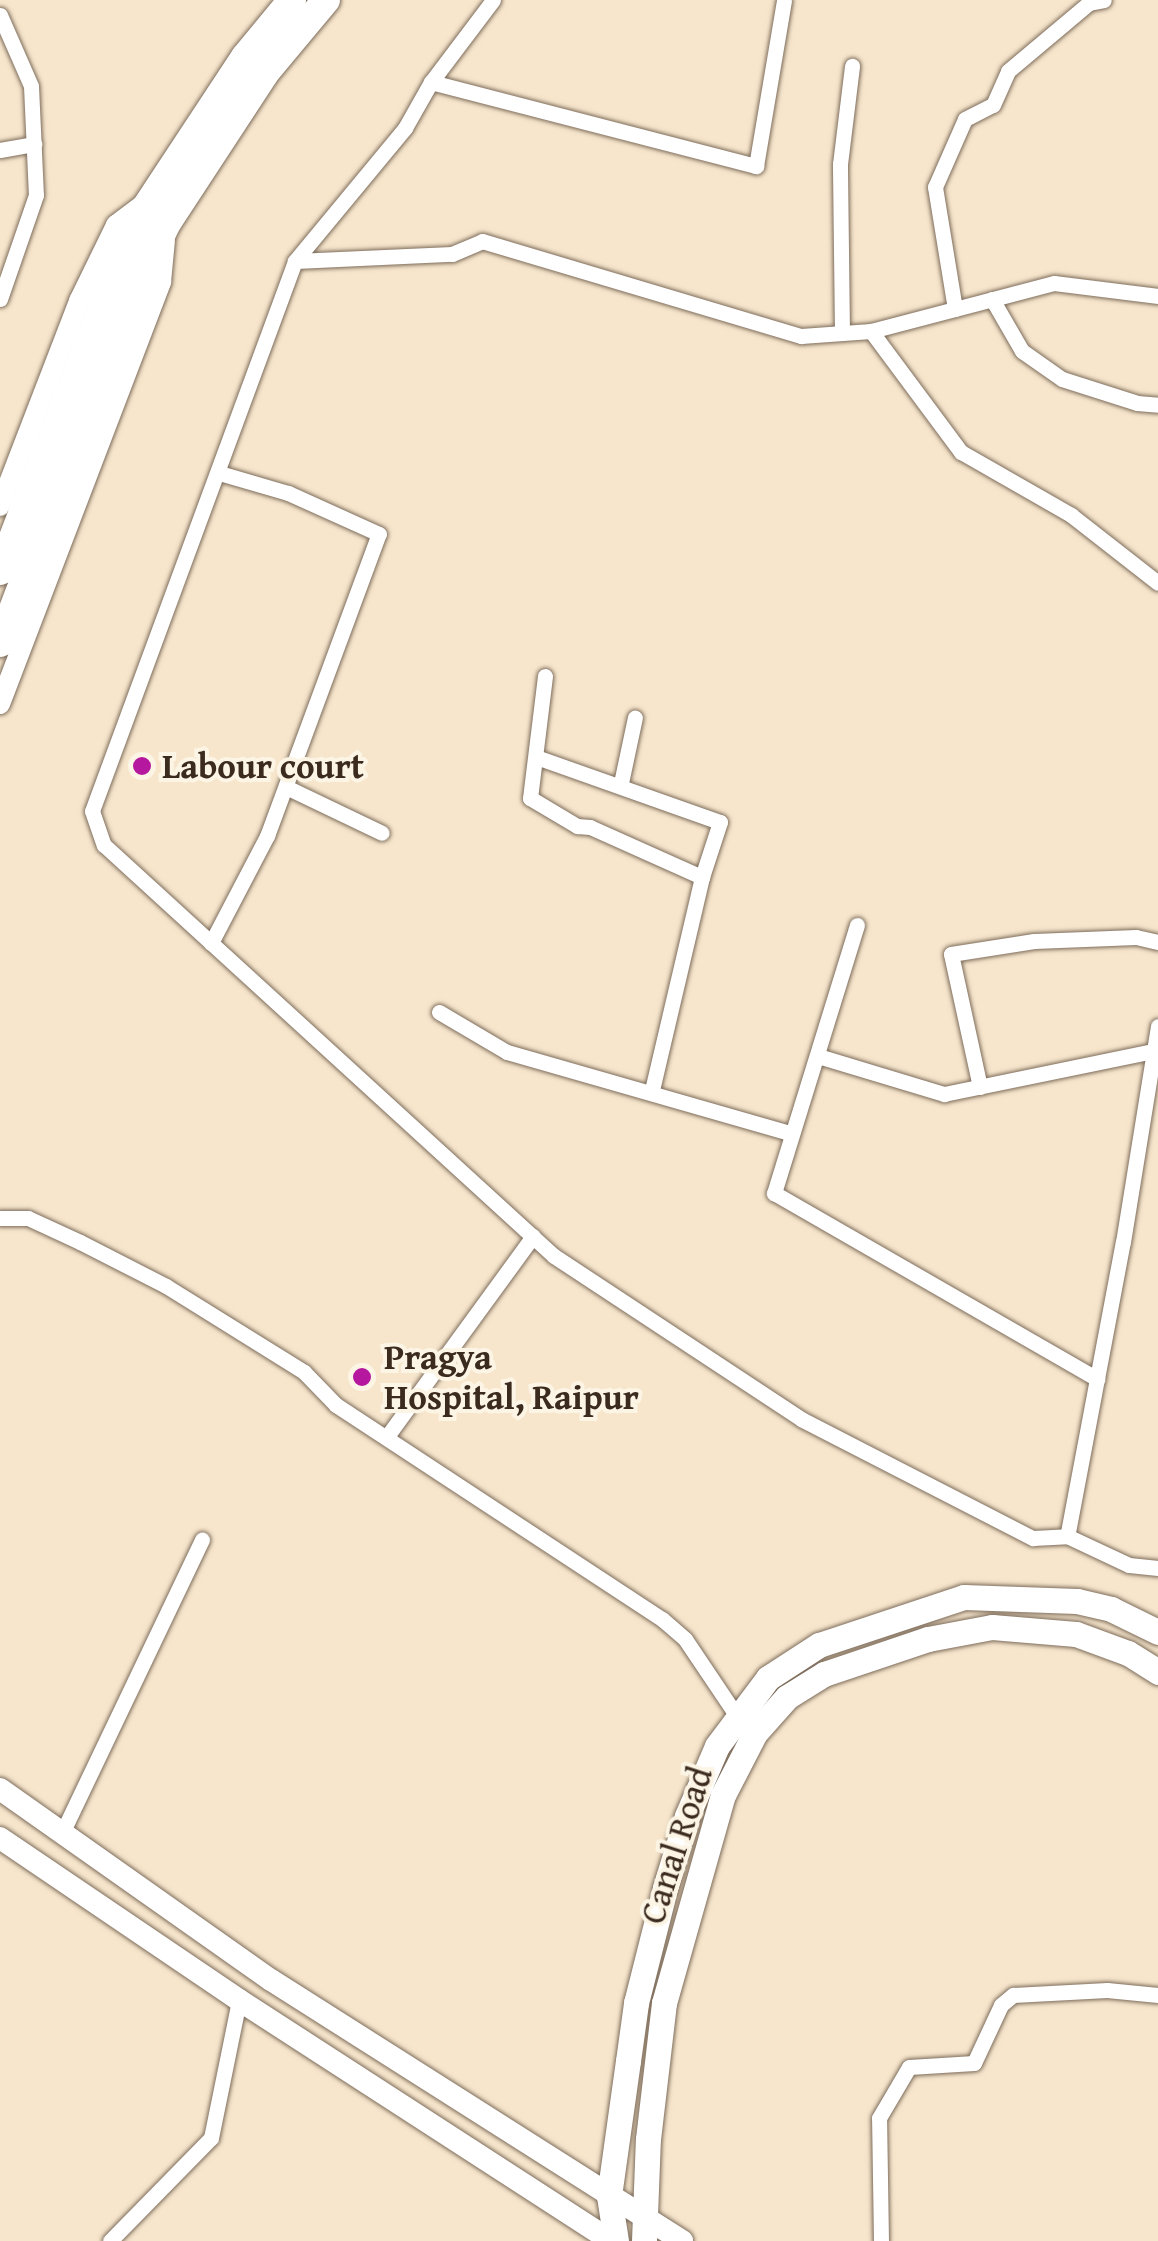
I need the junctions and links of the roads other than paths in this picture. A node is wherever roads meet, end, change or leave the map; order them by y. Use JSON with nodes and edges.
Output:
{"nodes":[{"id":1,"x":292,"y":0,"type":"edge"},
{"id":2,"x":326,"y":0,"type":"edge"},
{"id":3,"x":493,"y":0,"type":"edge"},
{"id":4,"x":784,"y":0,"type":"edge"},
{"id":5,"x":1104,"y":0,"type":"edge"},
{"id":6,"x":0,"y":15,"type":"edge"},
{"id":7,"x":852,"y":66,"type":"dead end"},
{"id":8,"x":431,"y":82,"type":"junction"},
{"id":9,"x":34,"y":144,"type":"junction"},
{"id":10,"x":0,"y":150,"type":"edge"},
{"id":11,"x":152,"y":198,"type":"junction"},
{"id":12,"x":166,"y":223,"type":"junction"},
{"id":13,"x":295,"y":261,"type":"junction"},
{"id":14,"x":123,"y":286,"type":"junction"},
{"id":15,"x":1158,"y":296,"type":"edge"},
{"id":16,"x":0,"y":298,"type":"edge"},
{"id":17,"x":992,"y":299,"type":"junction"},
{"id":18,"x":955,"y":309,"type":"junction"},
{"id":19,"x":871,"y":330,"type":"junction"},
{"id":20,"x":842,"y":333,"type":"junction"},
{"id":21,"x":1158,"y":405,"type":"edge"},
{"id":22,"x":219,"y":472,"type":"junction"},
{"id":23,"x":0,"y":506,"type":"edge"},
{"id":24,"x":0,"y":572,"type":"edge"},
{"id":25,"x":1158,"y":583,"type":"edge"},
{"id":26,"x":0,"y":643,"type":"edge"},
{"id":27,"x":545,"y":676,"type":"dead end"},
{"id":28,"x":0,"y":704,"type":"edge"},
{"id":29,"x":634,"y":716,"type":"dead end"},
{"id":30,"x":538,"y":758,"type":"junction"},
{"id":31,"x":621,"y":783,"type":"junction"},
{"id":32,"x":286,"y":787,"type":"junction"},
{"id":33,"x":382,"y":833,"type":"dead end"},
{"id":34,"x":702,"y":877,"type":"junction"},
{"id":35,"x":857,"y":926,"type":"dead end"},
{"id":36,"x":1158,"y":942,"type":"edge"},
{"id":37,"x":211,"y":943,"type":"junction"},
{"id":38,"x":440,"y":1012,"type":"dead end"},
{"id":39,"x":1158,"y":1026,"type":"edge"},
{"id":40,"x":1154,"y":1051,"type":"junction"},
{"id":41,"x":818,"y":1056,"type":"junction"},
{"id":42,"x":980,"y":1086,"type":"junction"},
{"id":43,"x":652,"y":1090,"type":"junction"},
{"id":44,"x":790,"y":1132,"type":"junction"},
{"id":45,"x":0,"y":1218,"type":"edge"},
{"id":46,"x":532,"y":1236,"type":"junction"},
{"id":47,"x":1097,"y":1379,"type":"junction"},
{"id":48,"x":388,"y":1436,"type":"junction"},
{"id":49,"x":1067,"y":1536,"type":"junction"},
{"id":50,"x":202,"y":1538,"type":"dead end"},
{"id":51,"x":1158,"y":1568,"type":"edge"},
{"id":52,"x":1158,"y":1632,"type":"edge"},
{"id":53,"x":1158,"y":1672,"type":"edge"},
{"id":54,"x":745,"y":1726,"type":"junction"},
{"id":55,"x":0,"y":1789,"type":"edge"},
{"id":56,"x":63,"y":1832,"type":"junction"},
{"id":57,"x":0,"y":1838,"type":"edge"},
{"id":58,"x":1158,"y":1994,"type":"edge"},
{"id":59,"x":239,"y":2000,"type":"junction"},
{"id":60,"x":609,"y":2196,"type":"junction"},
{"id":61,"x":643,"y":2229,"type":"edge"},
{"id":62,"x":110,"y":2241,"type":"edge"},
{"id":63,"x":614,"y":2241,"type":"edge"},
{"id":64,"x":682,"y":2241,"type":"edge"},
{"id":65,"x":881,"y":2241,"type":"edge"}],
"edges":[{"from":1,"to":11,"type":"highway"},
{"from":2,"to":12,"type":"highway"},
{"from":3,"to":8,"type":"street"},
{"from":4,"to":8,"type":"street"},
{"from":5,"to":18,"type":"street"},
{"from":6,"to":9,"type":"street"},
{"from":7,"to":20,"type":"street"},
{"from":8,"to":13,"type":"street"},
{"from":9,"to":10,"type":"street"},
{"from":9,"to":16,"type":"street"},
{"from":11,"to":14,"type":"highway"},
{"from":11,"to":23,"type":"street"},
{"from":12,"to":14,"type":"highway"},
{"from":12,"to":28,"type":"street"},
{"from":13,"to":20,"type":"street"},
{"from":13,"to":22,"type":"street"},
{"from":14,"to":24,"type":"highway"},
{"from":14,"to":26,"type":"highway"},
{"from":15,"to":17,"type":"street"},
{"from":17,"to":18,"type":"street"},
{"from":17,"to":21,"type":"street"},
{"from":18,"to":19,"type":"street"},
{"from":19,"to":20,"type":"street"},
{"from":19,"to":25,"type":"street"},
{"from":22,"to":32,"type":"street"},
{"from":22,"to":37,"type":"street"},
{"from":27,"to":30,"type":"street"},
{"from":29,"to":31,"type":"street"},
{"from":30,"to":31,"type":"street"},
{"from":30,"to":34,"type":"street"},
{"from":31,"to":34,"type":"street"},
{"from":32,"to":33,"type":"street"},
{"from":32,"to":37,"type":"street"},
{"from":34,"to":43,"type":"street"},
{"from":35,"to":41,"type":"street"},
{"from":36,"to":42,"type":"street"},
{"from":37,"to":46,"type":"street"},
{"from":38,"to":43,"type":"street"},
{"from":39,"to":40,"type":"street"},
{"from":40,"to":42,"type":"street"},
{"from":40,"to":47,"type":"street"},
{"from":41,"to":42,"type":"street"},
{"from":41,"to":44,"type":"street"},
{"from":43,"to":44,"type":"street"},
{"from":44,"to":47,"type":"street"},
{"from":45,"to":48,"type":"street"},
{"from":46,"to":48,"type":"street"},
{"from":46,"to":49,"type":"street"},
{"from":47,"to":49,"type":"street"},
{"from":48,"to":54,"type":"street"},
{"from":49,"to":51,"type":"street"},
{"from":50,"to":56,"type":"street"},
{"from":52,"to":54,"type":"main road"},
{"from":53,"to":54,"type":"main road","name":"Canal Road"},
{"from":54,"to":60,"type":"main road"},
{"from":54,"to":61,"type":"main road","name":"Canal Road"},
{"from":55,"to":56,"type":"main road"},
{"from":56,"to":60,"type":"main road"},
{"from":57,"to":59,"type":"main road"},
{"from":58,"to":65,"type":"street"},
{"from":59,"to":62,"type":"street"},
{"from":59,"to":63,"type":"main road"},
{"from":60,"to":61,"type":"main road"},
{"from":60,"to":63,"type":"main road"},
{"from":61,"to":64,"type":"main road"}]}
